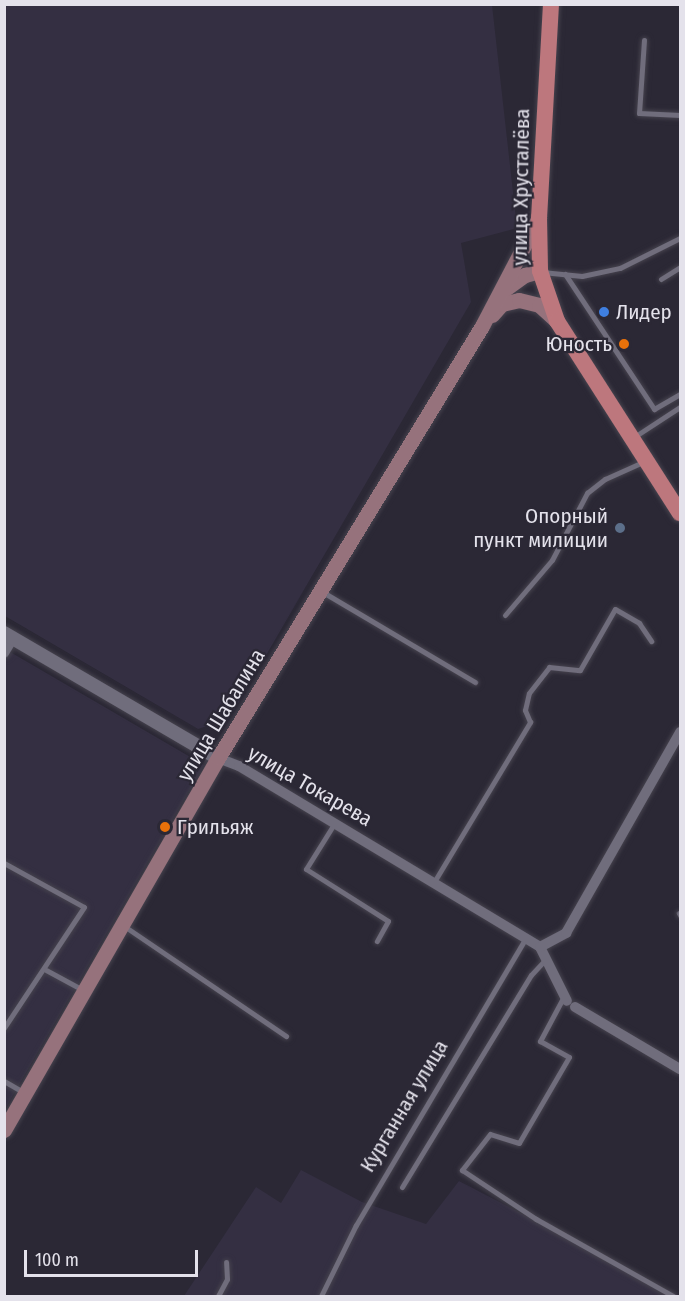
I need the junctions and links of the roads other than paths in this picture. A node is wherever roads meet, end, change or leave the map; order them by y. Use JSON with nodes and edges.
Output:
{"nodes":[{"id":1,"x":551,"y":4,"type":"edge"},
{"id":2,"x":644,"y":40,"type":"dead end"},
{"id":3,"x":681,"y":115,"type":"edge"},
{"id":4,"x":539,"y":217,"type":"junction"},
{"id":5,"x":681,"y":238,"type":"edge"},
{"id":6,"x":681,"y":267,"type":"edge"},
{"id":7,"x":540,"y":272,"type":"junction"},
{"id":8,"x":565,"y":274,"type":"junction"},
{"id":9,"x":661,"y":279,"type":"dead end"},
{"id":10,"x":500,"y":294,"type":"junction"},
{"id":11,"x":558,"y":321,"type":"junction"},
{"id":12,"x":482,"y":326,"type":"junction"},
{"id":13,"x":681,"y":394,"type":"edge"},
{"id":14,"x":681,"y":407,"type":"edge"},
{"id":15,"x":654,"y":409,"type":"junction"},
{"id":16,"x":661,"y":420,"type":"junction"},
{"id":17,"x":632,"y":438,"type":"junction"},
{"id":18,"x":647,"y":460,"type":"junction"},
{"id":19,"x":681,"y":513,"type":"edge"},
{"id":20,"x":320,"y":590,"type":"junction"},
{"id":21,"x":506,"y":615,"type":"dead end"},
{"id":22,"x":9,"y":636,"type":"edge"},
{"id":23,"x":651,"y":641,"type":"dead end"},
{"id":24,"x":4,"y":653,"type":"edge"},
{"id":25,"x":475,"y":682,"type":"dead end"},
{"id":26,"x":681,"y":732,"type":"edge"},
{"id":27,"x":218,"y":758,"type":"junction"},
{"id":28,"x":334,"y":824,"type":"junction"},
{"id":29,"x":4,"y":863,"type":"edge"},
{"id":30,"x":434,"y":882,"type":"junction"},
{"id":31,"x":123,"y":925,"type":"junction"},
{"id":32,"x":526,"y":938,"type":"junction"},
{"id":33,"x":377,"y":941,"type":"dead end"},
{"id":34,"x":540,"y":947,"type":"junction"},
{"id":35,"x":546,"y":959,"type":"junction"},
{"id":36,"x":46,"y":970,"type":"junction"},
{"id":37,"x":84,"y":991,"type":"junction"},
{"id":38,"x":568,"y":1002,"type":"junction"},
{"id":39,"x":4,"y":1028,"type":"edge"},
{"id":40,"x":286,"y":1036,"type":"dead end"},
{"id":41,"x":681,"y":1069,"type":"edge"},
{"id":42,"x":4,"y":1081,"type":"edge"},
{"id":43,"x":25,"y":1093,"type":"junction"},
{"id":44,"x":4,"y":1130,"type":"edge"},
{"id":45,"x":402,"y":1187,"type":"dead end"},
{"id":46,"x":226,"y":1262,"type":"dead end"},
{"id":47,"x":218,"y":1296,"type":"edge"},
{"id":48,"x":321,"y":1296,"type":"edge"},
{"id":49,"x":673,"y":1296,"type":"edge"}],
"edges":[{"from":1,"to":4,"type":"main road","name":"улица Хрусталёва"},
{"from":2,"to":3,"type":"lane"},
{"from":4,"to":7,"type":"main road","name":"улица Хрусталёва"},
{"from":4,"to":10,"type":"main road","name":"улица Шабалина"},
{"from":5,"to":8,"type":"lane"},
{"from":6,"to":9,"type":"lane"},
{"from":7,"to":8,"type":"lane"},
{"from":7,"to":10,"type":"main road","name":"улица Шабалина"},
{"from":7,"to":11,"type":"main road","name":"улица Хрусталёва"},
{"from":8,"to":15,"type":"lane"},
{"from":10,"to":12,"type":"main road","name":"улица Шабалина"},
{"from":11,"to":12,"type":"main road","name":"улица Шабалина"},
{"from":11,"to":17,"type":"main road","name":"улица Хрусталёва"},
{"from":12,"to":20,"type":"main road","name":"улица Шабалина"},
{"from":13,"to":15,"type":"lane"},
{"from":14,"to":16,"type":"lane"},
{"from":15,"to":16,"type":"lane"},
{"from":16,"to":17,"type":"lane"},
{"from":17,"to":18,"type":"main road","name":"улица Хрусталёва"},
{"from":18,"to":19,"type":"main road","name":"улица Хрусталёва"},
{"from":18,"to":21,"type":"lane"},
{"from":20,"to":25,"type":"lane"},
{"from":20,"to":27,"type":"main road","name":"улица Шабалина"},
{"from":22,"to":24,"type":"street"},
{"from":22,"to":27,"type":"street","name":"улица Токарева"},
{"from":23,"to":30,"type":"lane"},
{"from":26,"to":34,"type":"street"},
{"from":27,"to":28,"type":"street","name":"улица Токарева"},
{"from":27,"to":31,"type":"main road","name":"улица Шабалина"},
{"from":28,"to":30,"type":"street","name":"улица Токарева"},
{"from":28,"to":33,"type":"lane"},
{"from":29,"to":36,"type":"lane"},
{"from":30,"to":32,"type":"street","name":"улица Токарева"},
{"from":31,"to":37,"type":"main road","name":"улица Шабалина"},
{"from":31,"to":40,"type":"lane"},
{"from":32,"to":34,"type":"street","name":"улица Токарева"},
{"from":32,"to":48,"type":"lane","name":"Курганная улица"},
{"from":34,"to":35,"type":"street"},
{"from":35,"to":38,"type":"street"},
{"from":35,"to":45,"type":"lane","name":"Курганная улица"},
{"from":36,"to":37,"type":"lane"},
{"from":36,"to":39,"type":"lane"},
{"from":37,"to":43,"type":"main road","name":"улица Шабалина"},
{"from":38,"to":41,"type":"street"},
{"from":38,"to":49,"type":"lane"},
{"from":42,"to":43,"type":"lane"},
{"from":43,"to":44,"type":"main road","name":"улица Шабалина"},
{"from":46,"to":47,"type":"lane"}]}
